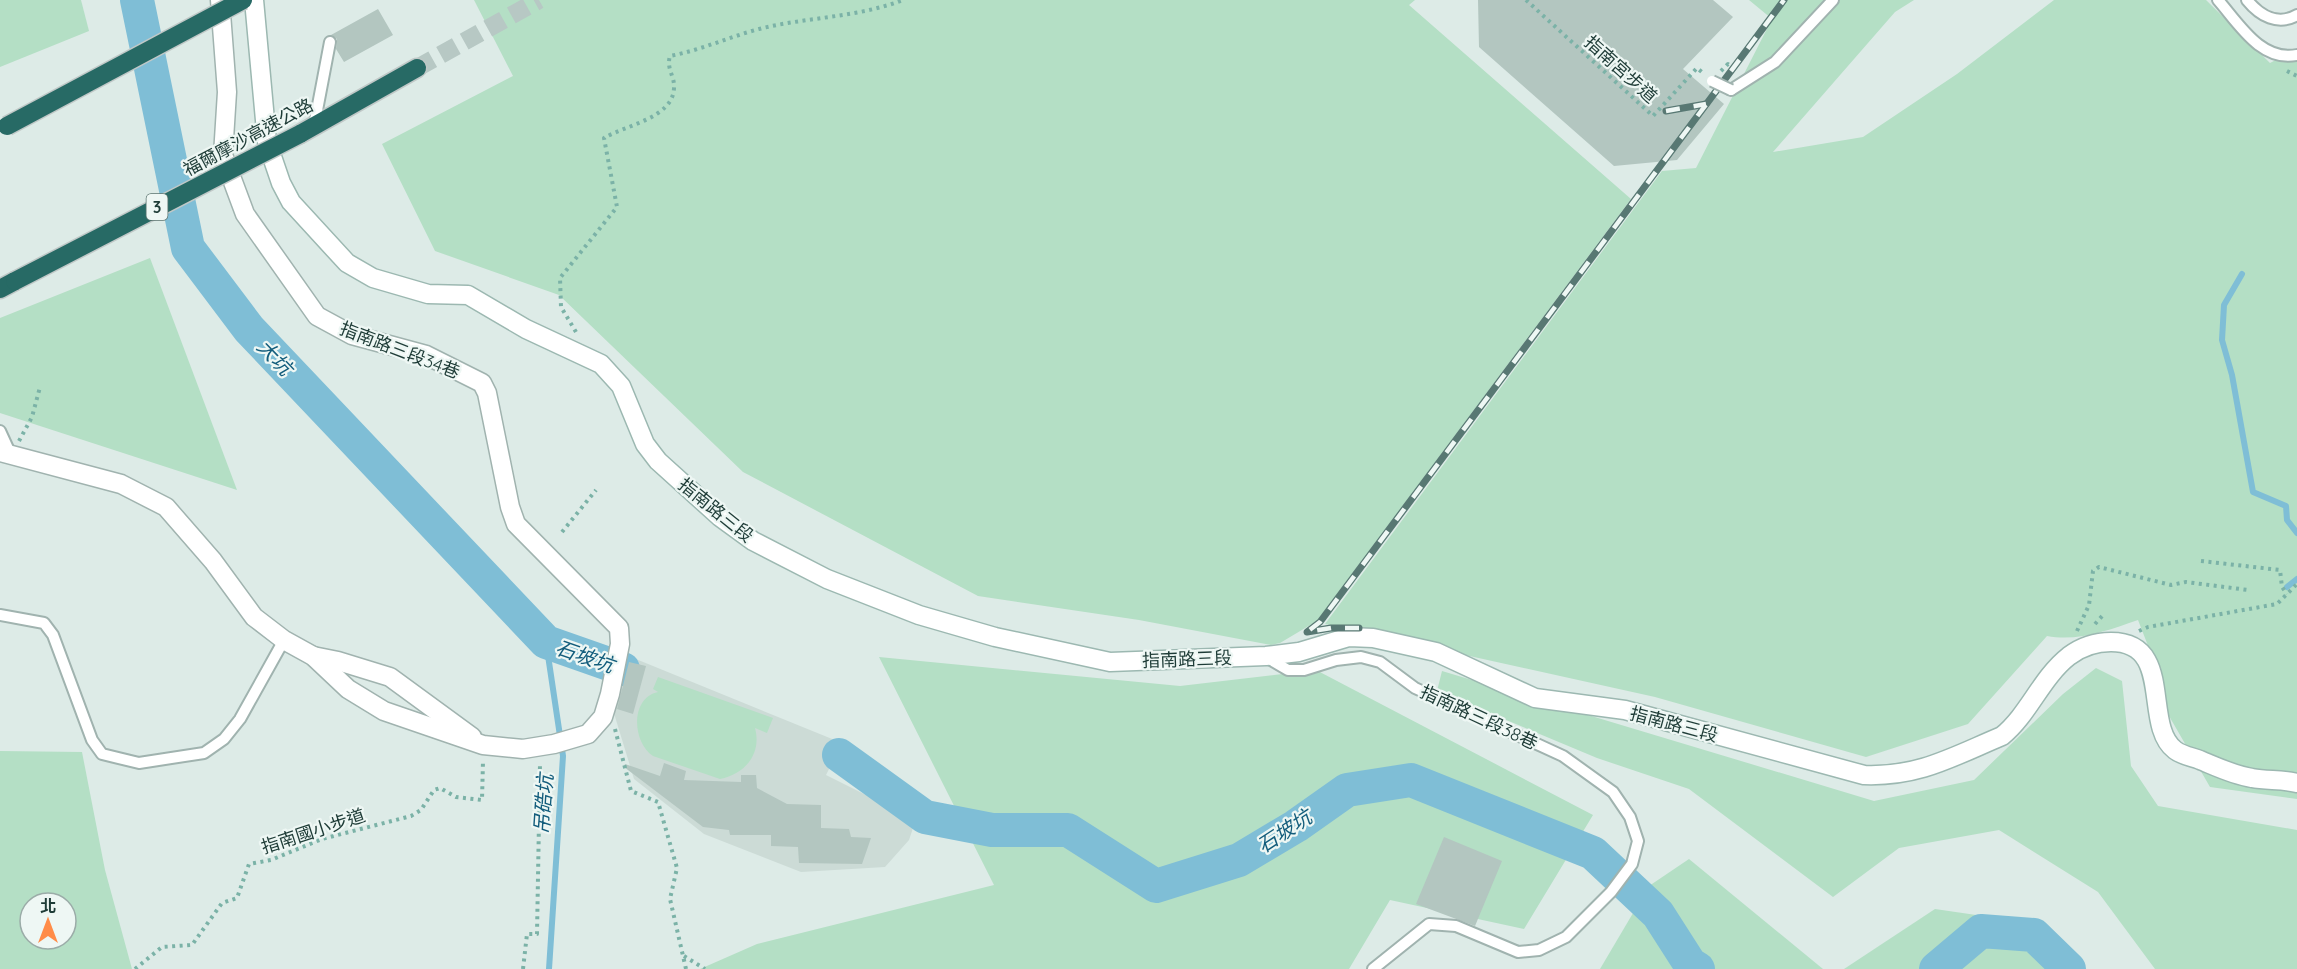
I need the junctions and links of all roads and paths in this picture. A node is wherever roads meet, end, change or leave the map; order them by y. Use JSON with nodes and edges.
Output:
{"nodes":[{"id":1,"x":220,"y":0,"type":"edge"},
{"id":2,"x":243,"y":0,"type":"edge"},
{"id":3,"x":254,"y":0,"type":"edge"},
{"id":4,"x":903,"y":0,"type":"edge"},
{"id":5,"x":1526,"y":0,"type":"edge"},
{"id":6,"x":1833,"y":0,"type":"edge"},
{"id":7,"x":2218,"y":0,"type":"edge"},
{"id":8,"x":2247,"y":0,"type":"edge"},
{"id":9,"x":2297,"y":15,"type":"edge"},
{"id":10,"x":330,"y":42,"type":"dead end"},
{"id":11,"x":2297,"y":55,"type":"edge"},
{"id":12,"x":417,"y":68,"type":"tunnel mouth"},
{"id":13,"x":1746,"y":80,"type":"junction"},
{"id":14,"x":1712,"y":81,"type":"junction"},
{"id":15,"x":4,"y":127,"type":"edge"},
{"id":16,"x":307,"y":130,"type":"junction"},
{"id":17,"x":7,"y":285,"type":"edge"},
{"id":18,"x":581,"y":338,"type":"dead end"},
{"id":19,"x":40,"y":387,"type":"dead end"},
{"id":20,"x":0,"y":431,"type":"edge"},
{"id":21,"x":6,"y":453,"type":"edge"},
{"id":22,"x":596,"y":490,"type":"dead end"},
{"id":23,"x":562,"y":532,"type":"dead end"},
{"id":24,"x":2201,"y":561,"type":"dead end"},
{"id":25,"x":2297,"y":584,"type":"edge"},
{"id":26,"x":2248,"y":590,"type":"dead end"},
{"id":27,"x":2287,"y":594,"type":"junction"},
{"id":28,"x":0,"y":615,"type":"edge"},
{"id":29,"x":284,"y":640,"type":"junction"},
{"id":30,"x":2117,"y":642,"type":"junction"},
{"id":31,"x":2086,"y":646,"type":"junction"},
{"id":32,"x":313,"y":656,"type":"junction"},
{"id":33,"x":1266,"y":656,"type":"junction"},
{"id":34,"x":604,"y":712,"type":"junction"},
{"id":35,"x":483,"y":745,"type":"junction"},
{"id":36,"x":548,"y":745,"type":"junction"},
{"id":37,"x":2297,"y":783,"type":"edge"},
{"id":38,"x":684,"y":956,"type":"junction"},
{"id":39,"x":135,"y":969,"type":"edge"},
{"id":40,"x":523,"y":969,"type":"edge"},
{"id":41,"x":686,"y":969,"type":"edge"},
{"id":42,"x":705,"y":969,"type":"edge"},
{"id":43,"x":1373,"y":969,"type":"edge"}],
"edges":[{"from":1,"to":34,"type":"street","name":"指南路三段34巷"},
{"from":2,"to":15,"type":"highway","bridge":true},
{"from":3,"to":33,"type":"street","name":"指南路三段"},
{"from":4,"to":18,"type":"path"},
{"from":5,"to":14,"type":"path","name":"指南宮步道"},
{"from":6,"to":13,"type":"lane"},
{"from":7,"to":11,"type":"lane"},
{"from":8,"to":9,"type":"lane"},
{"from":10,"to":16,"type":"lane"},
{"from":12,"to":16,"type":"highway","name":"福爾摩沙高速公路","number":"3"},
{"from":13,"to":14,"type":"lane","bridge":true},
{"from":13,"to":14,"type":"path"},
{"from":16,"to":17,"type":"highway","name":"福爾摩沙高速公路","number":"3","bridge":true},
{"from":19,"to":21,"type":"path"},
{"from":20,"to":21,"type":"lane"},
{"from":21,"to":29,"type":"street"},
{"from":22,"to":23,"type":"path"},
{"from":24,"to":27,"type":"path"},
{"from":25,"to":27,"type":"path"},
{"from":26,"to":31,"type":"path"},
{"from":27,"to":30,"type":"path"},
{"from":28,"to":29,"type":"lane"},
{"from":29,"to":32,"type":"street"},
{"from":30,"to":31,"type":"street","name":"指南路三段"},
{"from":30,"to":37,"type":"street"},
{"from":31,"to":33,"type":"street","name":"指南路三段"},
{"from":32,"to":35,"type":"street"},
{"from":32,"to":35,"type":"street"},
{"from":33,"to":43,"type":"lane","name":"指南路三段38巷"},
{"from":34,"to":36,"type":"street"},
{"from":34,"to":38,"type":"path"},
{"from":35,"to":36,"type":"street"},
{"from":35,"to":39,"type":"path","name":"指南國小步道"},
{"from":36,"to":40,"type":"path"},
{"from":38,"to":41,"type":"path"},
{"from":38,"to":42,"type":"path"}]}
